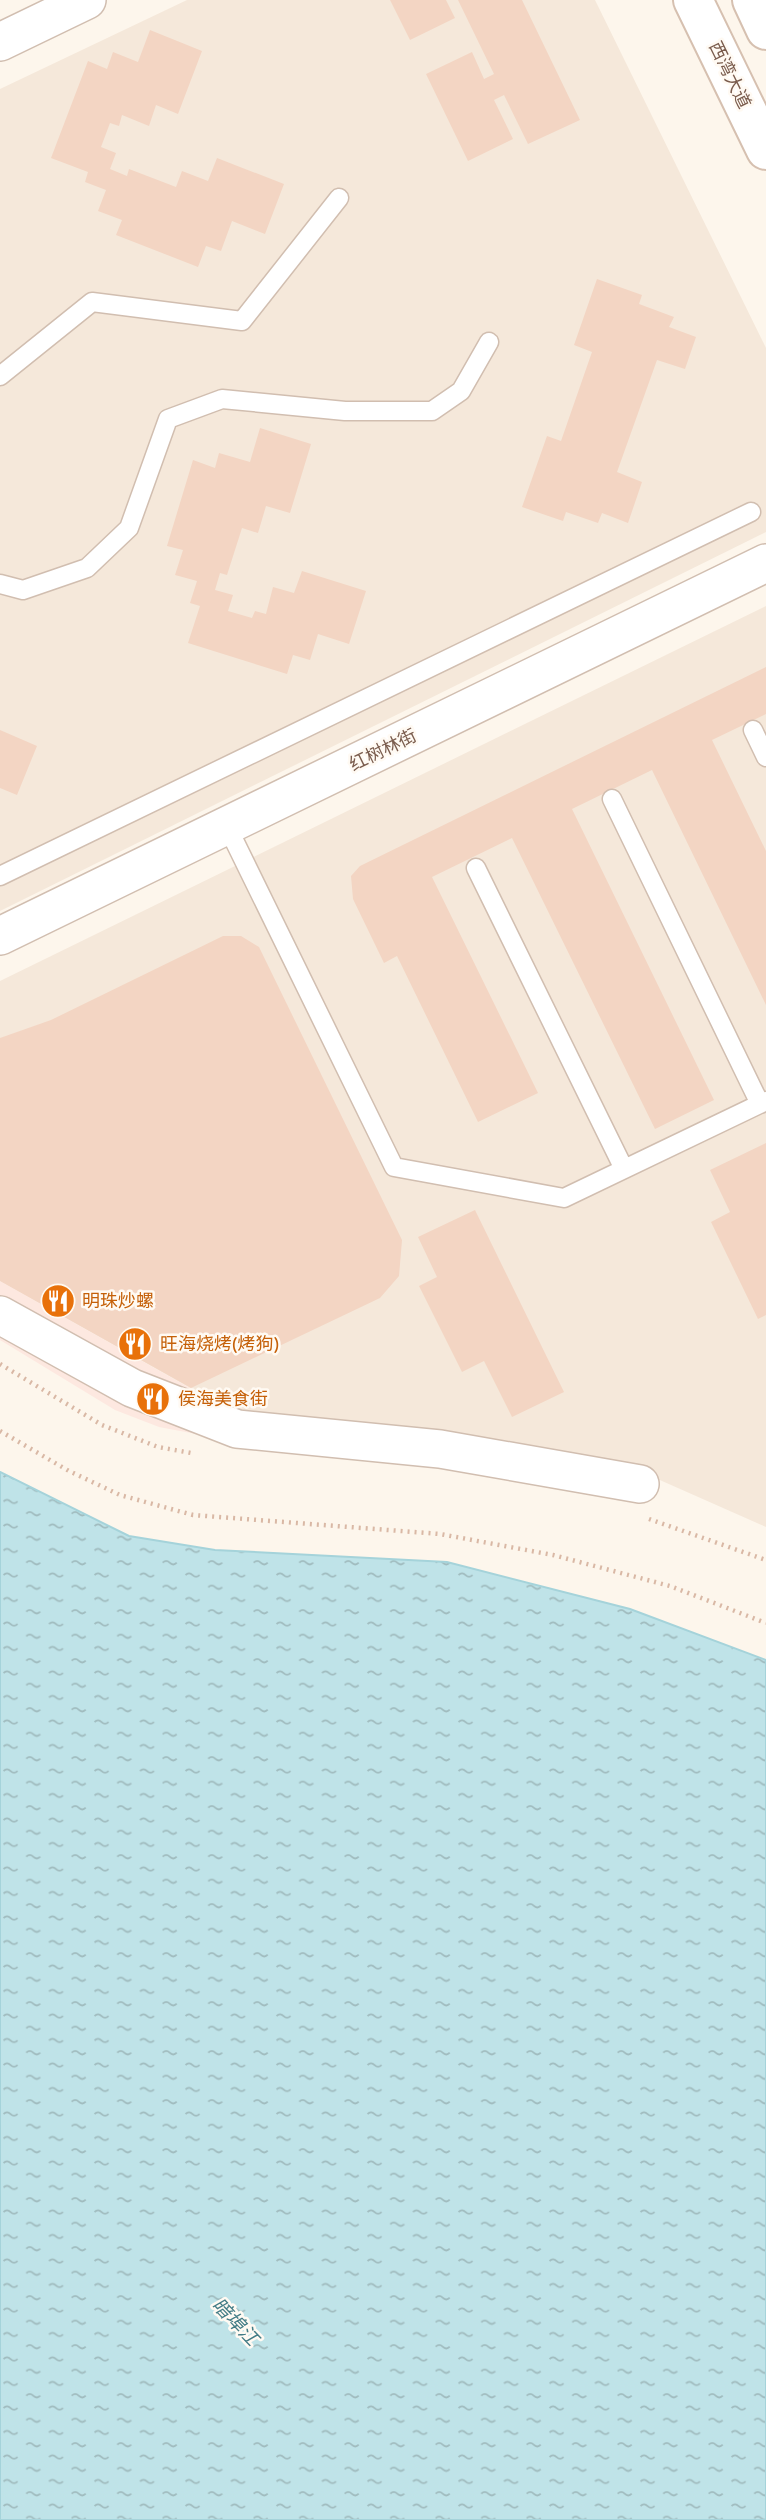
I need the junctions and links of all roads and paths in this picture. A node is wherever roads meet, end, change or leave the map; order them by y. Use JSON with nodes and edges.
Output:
{"nodes":[{"id":1,"x":87,"y":0,"type":"edge"},
{"id":2,"x":693,"y":0,"type":"edge"},
{"id":3,"x":752,"y":0,"type":"edge"},
{"id":4,"x":766,"y":30,"type":"edge"},
{"id":5,"x":0,"y":42,"type":"edge"},
{"id":6,"x":766,"y":150,"type":"edge"},
{"id":7,"x":339,"y":198,"type":"dead end"},
{"id":8,"x":489,"y":342,"type":"dead end"},
{"id":9,"x":0,"y":376,"type":"edge"},
{"id":10,"x":751,"y":512,"type":"dead end"},
{"id":11,"x":766,"y":563,"type":"edge"},
{"id":12,"x":0,"y":584,"type":"edge"},
{"id":13,"x":753,"y":730,"type":"dead end"},
{"id":14,"x":766,"y":757,"type":"edge"},
{"id":15,"x":611,"y":799,"type":"dead end"},
{"id":16,"x":227,"y":826,"type":"junction"},
{"id":17,"x":476,"y":868,"type":"dead end"},
{"id":18,"x":0,"y":876,"type":"edge"},
{"id":19,"x":0,"y":936,"type":"edge"},
{"id":20,"x":763,"y":1103,"type":"edge"},
{"id":21,"x":624,"y":1169,"type":"junction"},
{"id":22,"x":0,"y":1315,"type":"edge"},
{"id":23,"x":0,"y":1431,"type":"edge"},
{"id":24,"x":640,"y":1484,"type":"dead end"},
{"id":25,"x":766,"y":1623,"type":"edge"}],
"edges":[{"from":1,"to":5,"type":"street"},
{"from":2,"to":6,"type":"main road","name":"西湾大道"},
{"from":3,"to":4,"type":"main road"},
{"from":7,"to":9,"type":"lane"},
{"from":8,"to":12,"type":"lane"},
{"from":10,"to":18,"type":"lane"},
{"from":11,"to":16,"type":"street","name":"红树林街"},
{"from":13,"to":14,"type":"lane"},
{"from":15,"to":20,"type":"lane"},
{"from":16,"to":19,"type":"street","name":"红树林街"},
{"from":16,"to":21,"type":"lane"},
{"from":17,"to":21,"type":"lane"},
{"from":20,"to":21,"type":"lane"},
{"from":22,"to":24,"type":"street"},
{"from":23,"to":25,"type":"path"}]}
